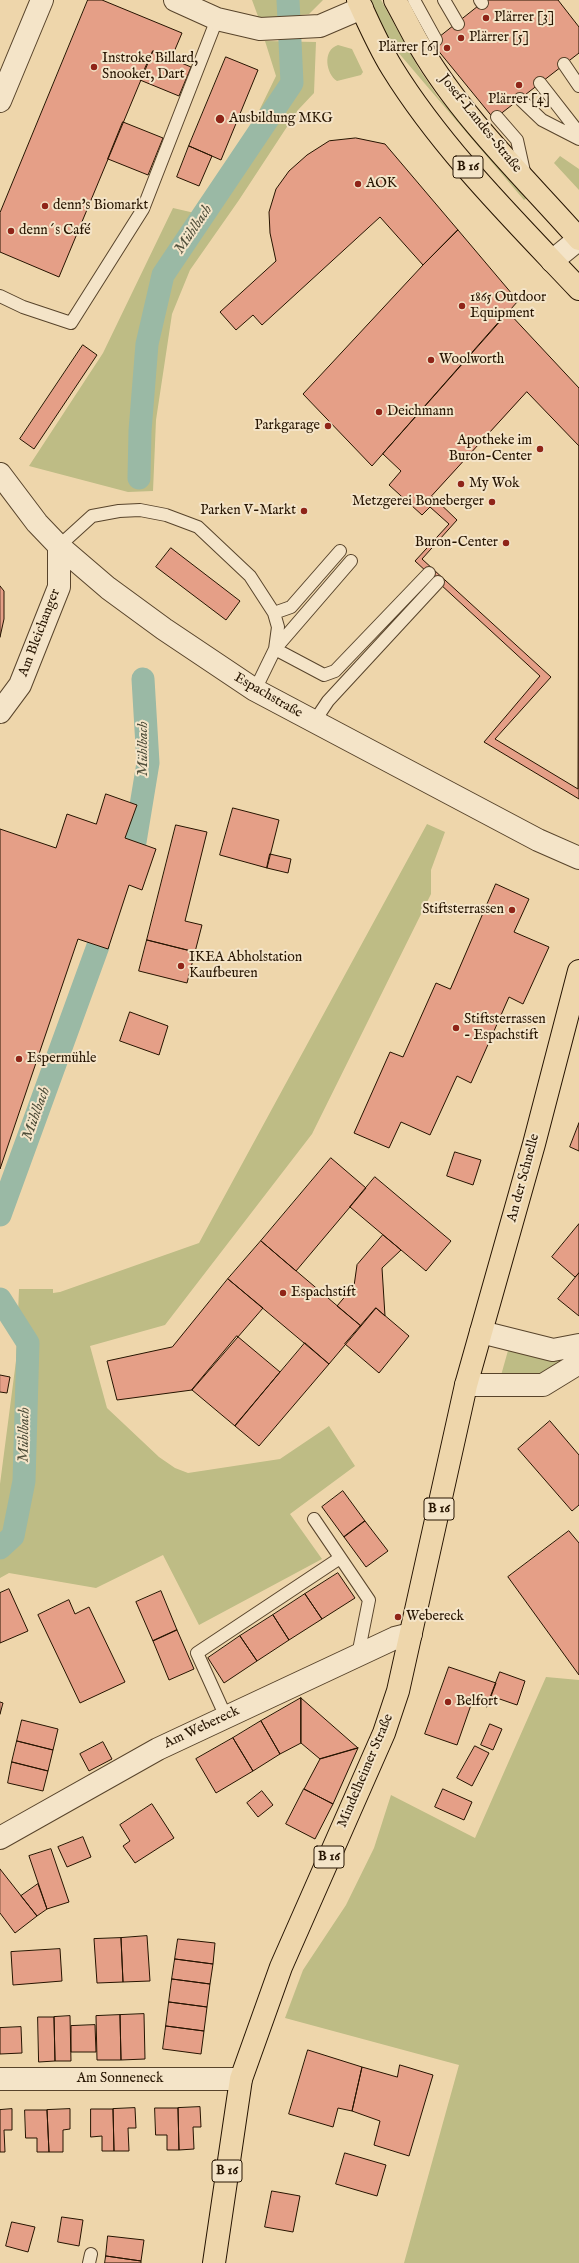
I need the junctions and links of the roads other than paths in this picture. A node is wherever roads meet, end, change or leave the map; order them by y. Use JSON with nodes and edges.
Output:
{"nodes":[{"id":1,"x":42,"y":0,"type":"edge"},
{"id":2,"x":175,"y":0,"type":"edge"},
{"id":3,"x":395,"y":0,"type":"edge"},
{"id":4,"x":414,"y":0,"type":"edge"},
{"id":5,"x":444,"y":0,"type":"edge"},
{"id":6,"x":360,"y":4,"type":"edge"},
{"id":7,"x":217,"y":19,"type":"junction"},
{"id":8,"x":458,"y":24,"type":"dead end"},
{"id":9,"x":436,"y":40,"type":"dead end"},
{"id":10,"x":564,"y":64,"type":"dead end"},
{"id":11,"x":540,"y":83,"type":"dead end"},
{"id":12,"x":579,"y":86,"type":"edge"},
{"id":13,"x":520,"y":99,"type":"dead end"},
{"id":14,"x":0,"y":101,"type":"edge"},
{"id":15,"x":497,"y":117,"type":"dead end"},
{"id":16,"x":579,"y":133,"type":"edge"},
{"id":17,"x":579,"y":139,"type":"edge"},
{"id":18,"x":525,"y":179,"type":"junction"},
{"id":19,"x":579,"y":239,"type":"edge"},
{"id":20,"x":552,"y":261,"type":"junction"},
{"id":21,"x":579,"y":289,"type":"edge"},
{"id":22,"x":0,"y":296,"type":"edge"},
{"id":23,"x":0,"y":474,"type":"edge"},
{"id":24,"x":59,"y":546,"type":"junction"},
{"id":25,"x":340,"y":550,"type":"dead end"},
{"id":26,"x":351,"y":561,"type":"dead end"},
{"id":27,"x":429,"y":573,"type":"dead end"},
{"id":28,"x":438,"y":582,"type":"dead end"},
{"id":29,"x":274,"y":613,"type":"junction"},
{"id":30,"x":275,"y":649,"type":"junction"},
{"id":31,"x":255,"y":690,"type":"junction"},
{"id":32,"x":0,"y":712,"type":"edge"},
{"id":33,"x":314,"y":722,"type":"junction"},
{"id":34,"x":579,"y":858,"type":"edge"},
{"id":35,"x":579,"y":971,"type":"edge"},
{"id":36,"x":481,"y":1332,"type":"junction"},
{"id":37,"x":579,"y":1345,"type":"edge"},
{"id":38,"x":579,"y":1363,"type":"edge"},
{"id":39,"x":466,"y":1385,"type":"junction"},
{"id":40,"x":314,"y":1519,"type":"dead end"},
{"id":41,"x":340,"y":1558,"type":"junction"},
{"id":42,"x":411,"y":1634,"type":"junction"},
{"id":43,"x":358,"y":1655,"type":"junction"},
{"id":44,"x":226,"y":1717,"type":"junction"},
{"id":45,"x":0,"y":1838,"type":"edge"},
{"id":46,"x":0,"y":2079,"type":"edge"},
{"id":47,"x":241,"y":2079,"type":"junction"},
{"id":48,"x":214,"y":2263,"type":"edge"}],
"edges":[{"from":1,"to":14,"type":"street"},
{"from":2,"to":7,"type":"street"},
{"from":3,"to":18,"type":"main road","name":"Josef-Landes-Straße","number":"B 16"},
{"from":4,"to":9,"type":"lane"},
{"from":5,"to":8,"type":"lane"},
{"from":6,"to":7,"type":"street"},
{"from":6,"to":20,"type":"main road","number":"B 16"},
{"from":7,"to":22,"type":"lane"},
{"from":10,"to":12,"type":"lane"},
{"from":11,"to":16,"type":"lane"},
{"from":13,"to":17,"type":"lane"},
{"from":15,"to":18,"type":"lane"},
{"from":18,"to":19,"type":"main road","name":"Josef-Landes-Straße","number":"B 16"},
{"from":19,"to":20,"type":"street"},
{"from":20,"to":21,"type":"main road","number":"B 16"},
{"from":23,"to":24,"type":"street","name":"Espachstraße"},
{"from":24,"to":29,"type":"lane"},
{"from":24,"to":31,"type":"street","name":"Espachstraße"},
{"from":24,"to":32,"type":"street","name":"Am Bleichanger"},
{"from":25,"to":29,"type":"lane"},
{"from":26,"to":30,"type":"lane"},
{"from":27,"to":30,"type":"lane"},
{"from":28,"to":33,"type":"lane"},
{"from":29,"to":30,"type":"lane"},
{"from":30,"to":31,"type":"lane"},
{"from":31,"to":33,"type":"street","name":"Espachstraße"},
{"from":33,"to":34,"type":"street","name":"Espachstraße"},
{"from":35,"to":36,"type":"main road","name":"An der Schnelle","number":"B 16"},
{"from":36,"to":37,"type":"street"},
{"from":36,"to":39,"type":"main road","name":"An der Schnelle","number":"B 16"},
{"from":38,"to":39,"type":"street"},
{"from":39,"to":42,"type":"main road","name":"Mindelheimer Straße","number":"B 16"},
{"from":40,"to":41,"type":"lane"},
{"from":41,"to":43,"type":"lane"},
{"from":41,"to":44,"type":"lane"},
{"from":42,"to":43,"type":"street","name":"Am Webereck"},
{"from":42,"to":47,"type":"main road","name":"Mindelheimer Straße","number":"B 16"},
{"from":43,"to":44,"type":"street","name":"Am Webereck"},
{"from":44,"to":45,"type":"street","name":"Am Webereck"},
{"from":46,"to":47,"type":"street","name":"Am Sonneneck"},
{"from":47,"to":48,"type":"main road","name":"Mindelheimer Straße","number":"B 16"}]}
